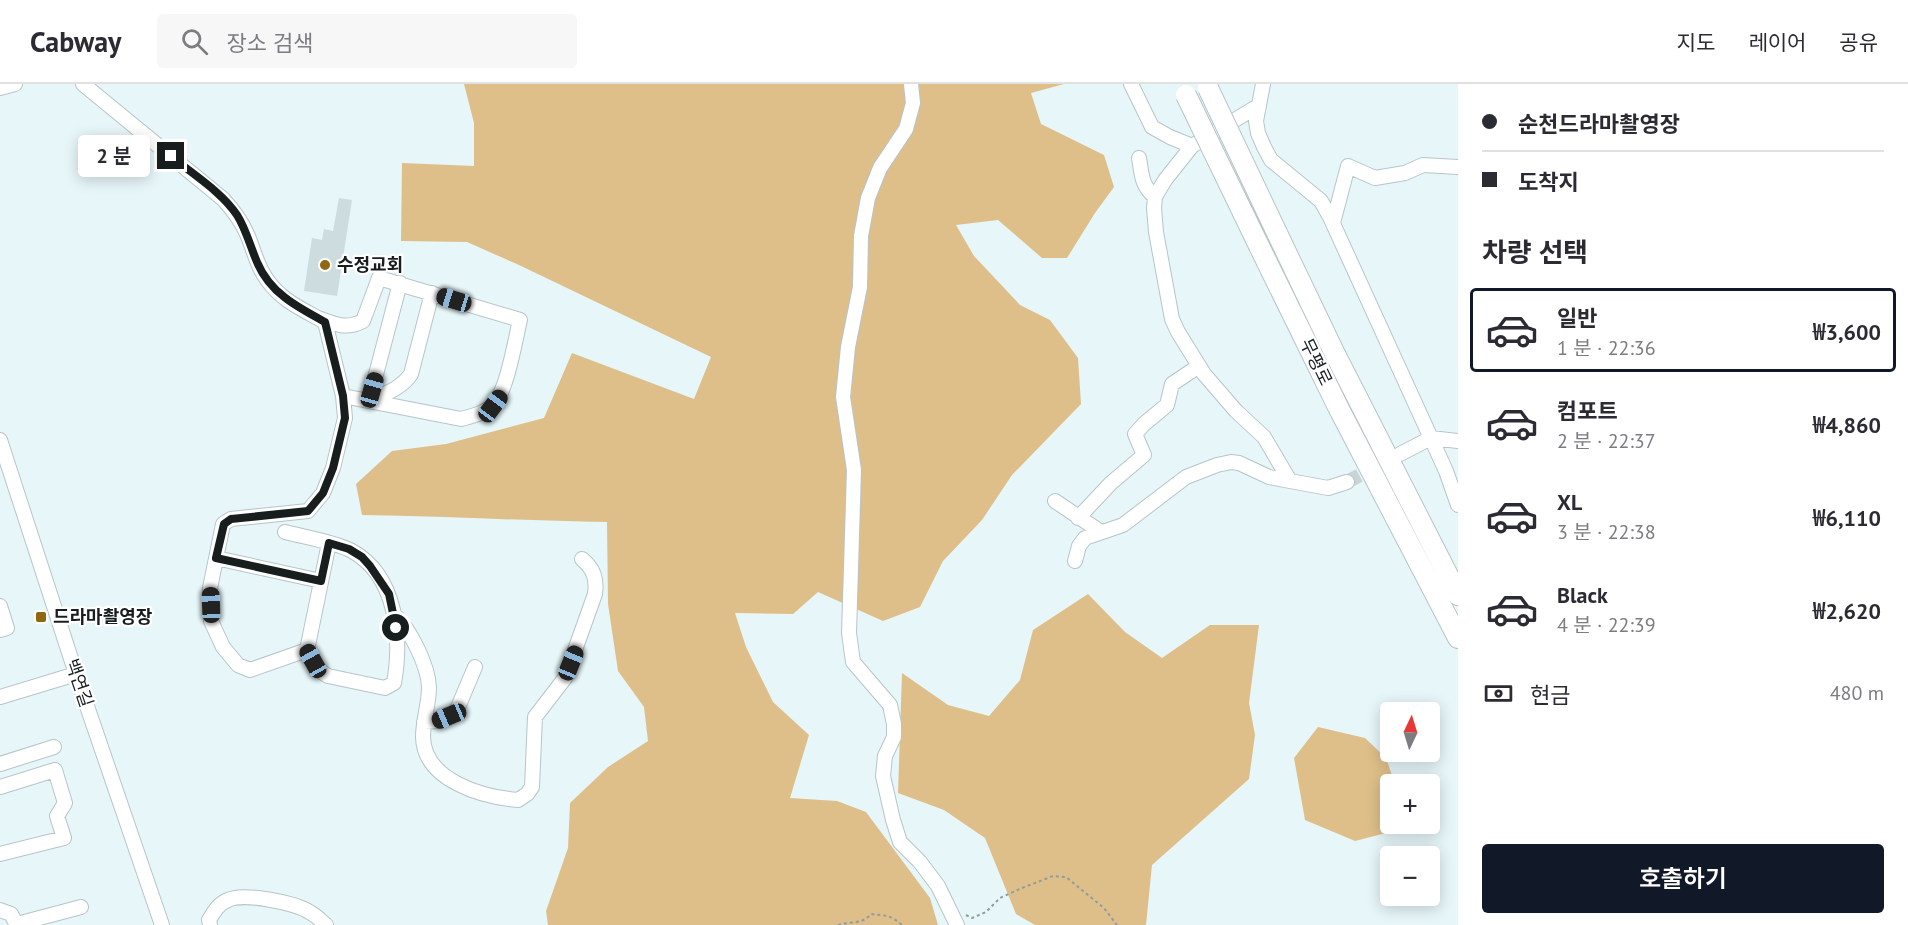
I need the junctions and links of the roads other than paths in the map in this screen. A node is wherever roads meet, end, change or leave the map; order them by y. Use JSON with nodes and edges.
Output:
{"nodes":[{"id":1,"x":15,"y":84,"type":"edge"},
{"id":2,"x":83,"y":84,"type":"edge"},
{"id":3,"x":911,"y":84,"type":"edge"},
{"id":4,"x":1131,"y":84,"type":"edge"},
{"id":5,"x":1263,"y":84,"type":"edge"},
{"id":6,"x":1212,"y":86,"type":"edge"},
{"id":7,"x":0,"y":88,"type":"edge"},
{"id":8,"x":1184,"y":90,"type":"edge"},
{"id":9,"x":1257,"y":106,"type":"junction"},
{"id":10,"x":1192,"y":146,"type":"junction"},
{"id":11,"x":1139,"y":159,"type":"dead end"},
{"id":12,"x":1458,"y":167,"type":"edge"},
{"id":13,"x":1155,"y":197,"type":"junction"},
{"id":14,"x":1333,"y":223,"type":"junction"},
{"id":15,"x":400,"y":283,"type":"junction"},
{"id":16,"x":432,"y":293,"type":"junction"},
{"id":17,"x":316,"y":317,"type":"junction"},
{"id":18,"x":1199,"y":366,"type":"junction"},
{"id":19,"x":343,"y":396,"type":"junction"},
{"id":20,"x":369,"y":401,"type":"junction"},
{"id":21,"x":1431,"y":438,"type":"junction"},
{"id":22,"x":0,"y":440,"type":"edge"},
{"id":23,"x":1458,"y":441,"type":"edge"},
{"id":24,"x":1400,"y":454,"type":"dead end"},
{"id":25,"x":1290,"y":481,"type":"junction"},
{"id":26,"x":1347,"y":482,"type":"tunnel mouth"},
{"id":27,"x":1055,"y":501,"type":"dead end"},
{"id":28,"x":1458,"y":506,"type":"edge"},
{"id":29,"x":1078,"y":518,"type":"junction"},
{"id":30,"x":285,"y":532,"type":"dead end"},
{"id":31,"x":1101,"y":532,"type":"junction"},
{"id":32,"x":329,"y":543,"type":"junction"},
{"id":33,"x":216,"y":558,"type":"junction"},
{"id":34,"x":582,"y":559,"type":"dead end"},
{"id":35,"x":1075,"y":561,"type":"dead end"},
{"id":36,"x":321,"y":581,"type":"junction"},
{"id":37,"x":1458,"y":595,"type":"edge"},
{"id":38,"x":0,"y":606,"type":"edge"},
{"id":39,"x":393,"y":612,"type":"junction"},
{"id":40,"x":0,"y":630,"type":"edge"},
{"id":41,"x":1458,"y":638,"type":"edge"},
{"id":42,"x":307,"y":650,"type":"junction"},
{"id":43,"x":475,"y":667,"type":"dead end"},
{"id":44,"x":76,"y":674,"type":"junction"},
{"id":45,"x":0,"y":697,"type":"edge"},
{"id":46,"x":424,"y":722,"type":"junction"},
{"id":47,"x":54,"y":747,"type":"dead end"},
{"id":48,"x":0,"y":764,"type":"edge"},
{"id":49,"x":0,"y":787,"type":"edge"},
{"id":50,"x":0,"y":854,"type":"edge"},
{"id":51,"x":81,"y":907,"type":"dead end"},
{"id":52,"x":0,"y":910,"type":"edge"},
{"id":53,"x":956,"y":923,"type":"edge"},
{"id":54,"x":17,"y":925,"type":"edge"},
{"id":55,"x":162,"y":925,"type":"edge"},
{"id":56,"x":210,"y":925,"type":"edge"},
{"id":57,"x":326,"y":925,"type":"edge"}],
"edges":[{"from":1,"to":7,"type":"street"},
{"from":2,"to":17,"type":"street"},
{"from":3,"to":53,"type":"street"},
{"from":4,"to":10,"type":"street"},
{"from":5,"to":9,"type":"street"},
{"from":6,"to":37,"type":"highway","name":"무평로"},
{"from":8,"to":41,"type":"highway","name":"무평로","bridge":true},
{"from":9,"to":10,"type":"street"},
{"from":9,"to":14,"type":"street"},
{"from":10,"to":13,"type":"street"},
{"from":11,"to":13,"type":"street"},
{"from":12,"to":14,"type":"street"},
{"from":13,"to":18,"type":"street"},
{"from":14,"to":21,"type":"street"},
{"from":15,"to":16,"type":"street"},
{"from":15,"to":17,"type":"street"},
{"from":15,"to":20,"type":"street"},
{"from":16,"to":20,"type":"street"},
{"from":16,"to":20,"type":"street"},
{"from":17,"to":19,"type":"street"},
{"from":18,"to":25,"type":"street"},
{"from":18,"to":29,"type":"street"},
{"from":19,"to":20,"type":"street"},
{"from":19,"to":33,"type":"street"},
{"from":21,"to":23,"type":"street"},
{"from":21,"to":24,"type":"street"},
{"from":21,"to":28,"type":"street"},
{"from":22,"to":44,"type":"street","name":"백연길"},
{"from":25,"to":26,"type":"street"},
{"from":25,"to":31,"type":"street"},
{"from":27,"to":29,"type":"street"},
{"from":29,"to":31,"type":"street"},
{"from":30,"to":32,"type":"street"},
{"from":31,"to":35,"type":"street"},
{"from":32,"to":36,"type":"street"},
{"from":32,"to":39,"type":"street"},
{"from":33,"to":36,"type":"street"},
{"from":33,"to":42,"type":"street"},
{"from":34,"to":46,"type":"street"},
{"from":36,"to":42,"type":"street"},
{"from":38,"to":40,"type":"street"},
{"from":39,"to":42,"type":"street"},
{"from":39,"to":46,"type":"street"},
{"from":43,"to":46,"type":"street"},
{"from":44,"to":45,"type":"street"},
{"from":44,"to":55,"type":"street","name":"백연길"},
{"from":47,"to":48,"type":"street"},
{"from":49,"to":50,"type":"street"},
{"from":51,"to":54,"type":"street"},
{"from":52,"to":54,"type":"street"},
{"from":56,"to":57,"type":"street"}]}
